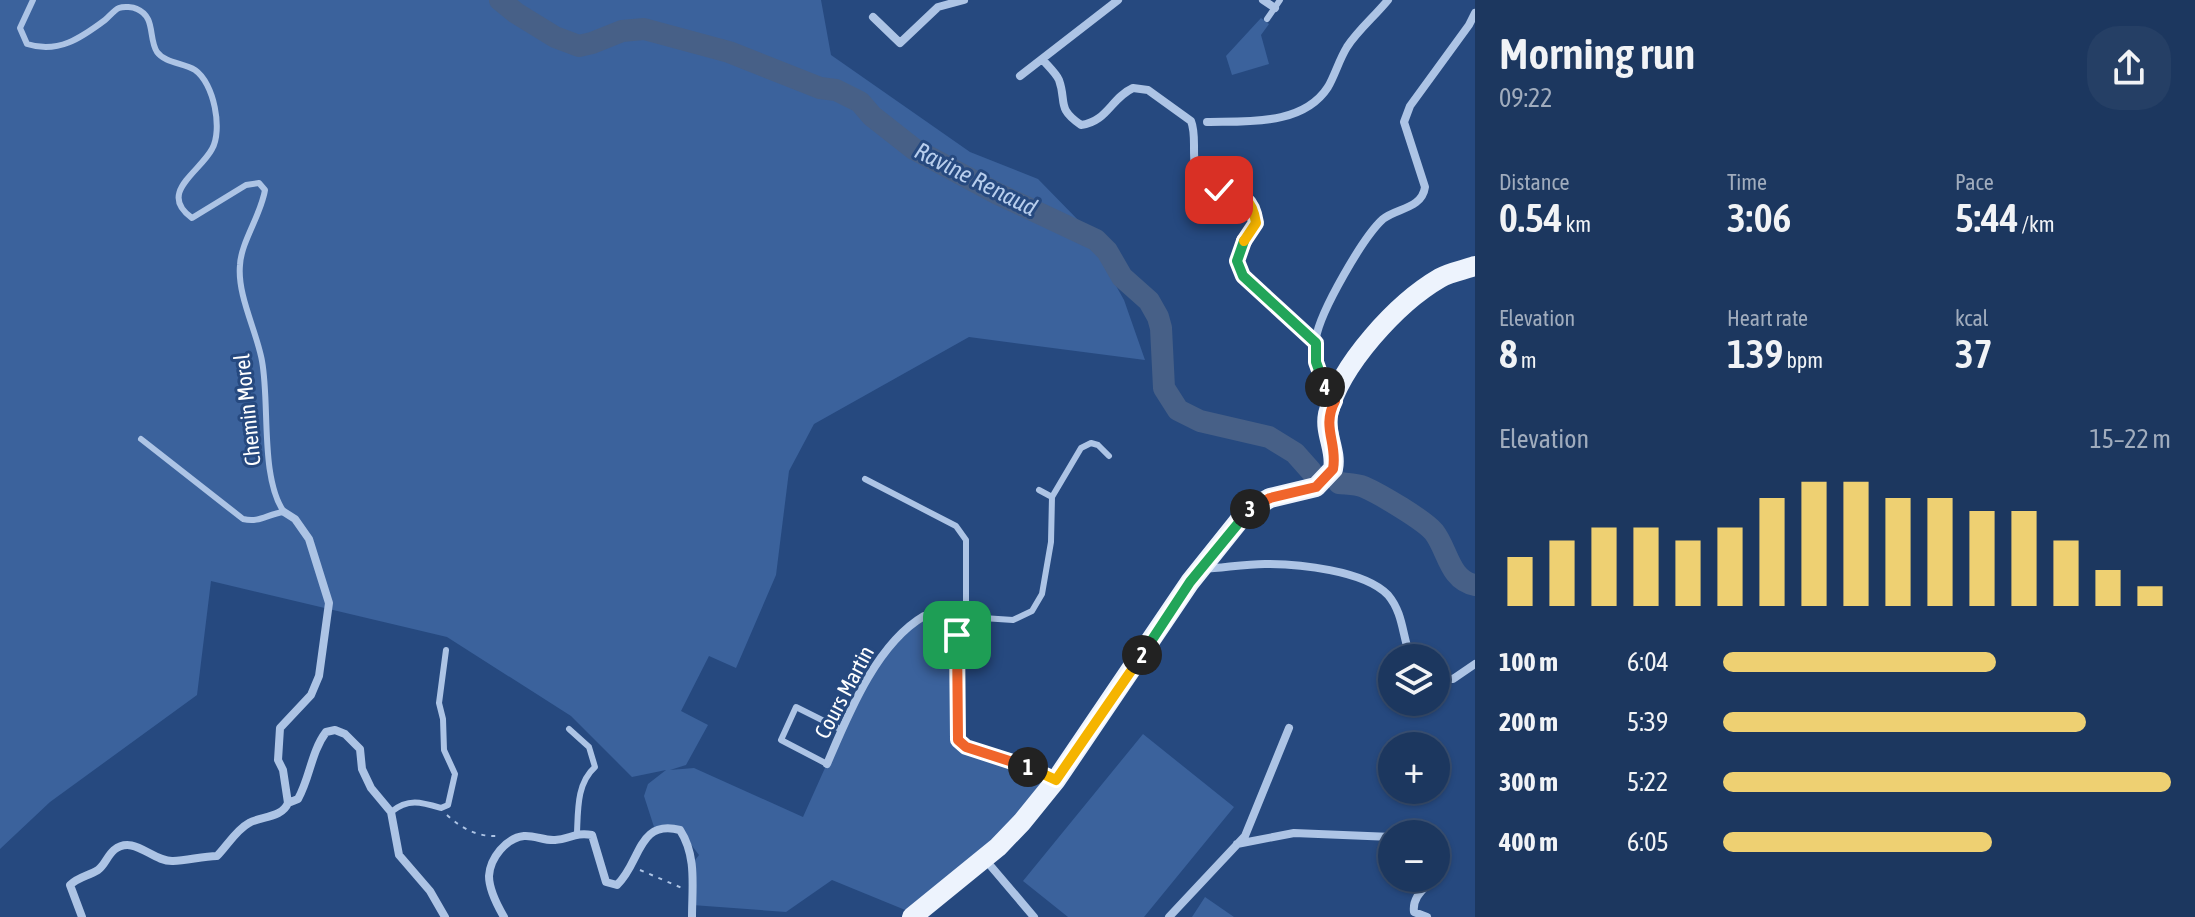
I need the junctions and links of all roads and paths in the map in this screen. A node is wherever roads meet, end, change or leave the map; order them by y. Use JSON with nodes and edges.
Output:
{"nodes":[{"id":1,"x":33,"y":0,"type":"edge"},
{"id":2,"x":964,"y":0,"type":"edge"},
{"id":3,"x":1118,"y":0,"type":"edge"},
{"id":4,"x":1263,"y":0,"type":"edge"},
{"id":5,"x":1388,"y":0,"type":"edge"},
{"id":6,"x":1277,"y":4,"type":"edge"},
{"id":7,"x":1475,"y":13,"type":"edge"},
{"id":8,"x":873,"y":17,"type":"dead end"},
{"id":9,"x":1267,"y":19,"type":"dead end"},
{"id":10,"x":1042,"y":59,"type":"junction"},
{"id":11,"x":1020,"y":76,"type":"dead end"},
{"id":12,"x":1207,"y":122,"type":"dead end"},
{"id":13,"x":1475,"y":266,"type":"edge"},
{"id":14,"x":1316,"y":343,"type":"junction"},
{"id":15,"x":1335,"y":401,"type":"junction"},
{"id":16,"x":141,"y":439,"type":"dead end"},
{"id":17,"x":1109,"y":456,"type":"dead end"},
{"id":18,"x":865,"y":479,"type":"dead end"},
{"id":19,"x":1039,"y":490,"type":"dead end"},
{"id":20,"x":1052,"y":497,"type":"junction"},
{"id":21,"x":284,"y":512,"type":"junction"},
{"id":22,"x":1202,"y":569,"type":"junction"},
{"id":23,"x":966,"y":622,"type":"junction"},
{"id":24,"x":957,"y":635,"type":"junction"},
{"id":25,"x":1408,"y":644,"type":"edge"},
{"id":26,"x":446,"y":650,"type":"dead end"},
{"id":27,"x":1475,"y":664,"type":"edge"},
{"id":28,"x":1450,"y":679,"type":"edge"},
{"id":29,"x":1289,"y":728,"type":"dead end"},
{"id":30,"x":569,"y":729,"type":"dead end"},
{"id":31,"x":842,"y":730,"type":"junction"},
{"id":32,"x":827,"y":764,"type":"joint"},
{"id":33,"x":1056,"y":780,"type":"junction"},
{"id":34,"x":288,"y":803,"type":"junction"},
{"id":35,"x":441,"y":808,"type":"junction"},
{"id":36,"x":391,"y":812,"type":"junction"},
{"id":37,"x":577,"y":833,"type":"junction"},
{"id":38,"x":1378,"y":836,"type":"edge"},
{"id":39,"x":511,"y":841,"type":"junction"},
{"id":40,"x":1236,"y":844,"type":"junction"},
{"id":41,"x":981,"y":860,"type":"junction"},
{"id":42,"x":632,"y":866,"type":"junction"},
{"id":43,"x":694,"y":892,"type":"junction"},
{"id":44,"x":1420,"y":892,"type":"edge"},
{"id":45,"x":1031,"y":915,"type":"edge"},
{"id":46,"x":82,"y":917,"type":"edge"},
{"id":47,"x":445,"y":917,"type":"edge"},
{"id":48,"x":504,"y":917,"type":"edge"},
{"id":49,"x":692,"y":917,"type":"edge"},
{"id":50,"x":912,"y":917,"type":"edge"},
{"id":51,"x":1169,"y":917,"type":"edge"},
{"id":52,"x":1427,"y":917,"type":"edge"}],
"edges":[{"from":1,"to":21,"type":"lane","name":"Chemin Morel"},
{"from":2,"to":8,"type":"street"},
{"from":3,"to":10,"type":"street"},
{"from":4,"to":6,"type":"street"},
{"from":5,"to":12,"type":"street"},
{"from":6,"to":9,"type":"lane"},
{"from":7,"to":14,"type":"street"},
{"from":10,"to":11,"type":"street"},
{"from":10,"to":14,"type":"street"},
{"from":13,"to":15,"type":"main road"},
{"from":14,"to":15,"type":"street"},
{"from":15,"to":22,"type":"main road"},
{"from":16,"to":21,"type":"lane"},
{"from":17,"to":20,"type":"lane"},
{"from":18,"to":23,"type":"lane"},
{"from":19,"to":20,"type":"lane"},
{"from":20,"to":23,"type":"lane"},
{"from":21,"to":34,"type":"street","name":"Chemin Morel"},
{"from":22,"to":25,"type":"street"},
{"from":22,"to":33,"type":"main road"},
{"from":23,"to":24,"type":"lane"},
{"from":24,"to":31,"type":"street","name":"Cours Martin"},
{"from":24,"to":33,"type":"street"},
{"from":26,"to":35,"type":"lane"},
{"from":27,"to":28,"type":"street"},
{"from":29,"to":40,"type":"street"},
{"from":30,"to":37,"type":"lane"},
{"from":31,"to":32,"type":"street","name":"Cours Martin"},
{"from":31,"to":32,"type":"lane"},
{"from":33,"to":41,"type":"main road"},
{"from":34,"to":36,"type":"street"},
{"from":34,"to":46,"type":"street"},
{"from":35,"to":36,"type":"lane"},
{"from":35,"to":39,"type":"path"},
{"from":36,"to":47,"type":"street"},
{"from":37,"to":39,"type":"street"},
{"from":37,"to":42,"type":"street"},
{"from":38,"to":40,"type":"street"},
{"from":39,"to":48,"type":"street"},
{"from":40,"to":51,"type":"street"},
{"from":41,"to":45,"type":"street"},
{"from":41,"to":50,"type":"main road"},
{"from":42,"to":43,"type":"path"},
{"from":42,"to":43,"type":"street"},
{"from":43,"to":49,"type":"street"},
{"from":44,"to":52,"type":"street"}]}
